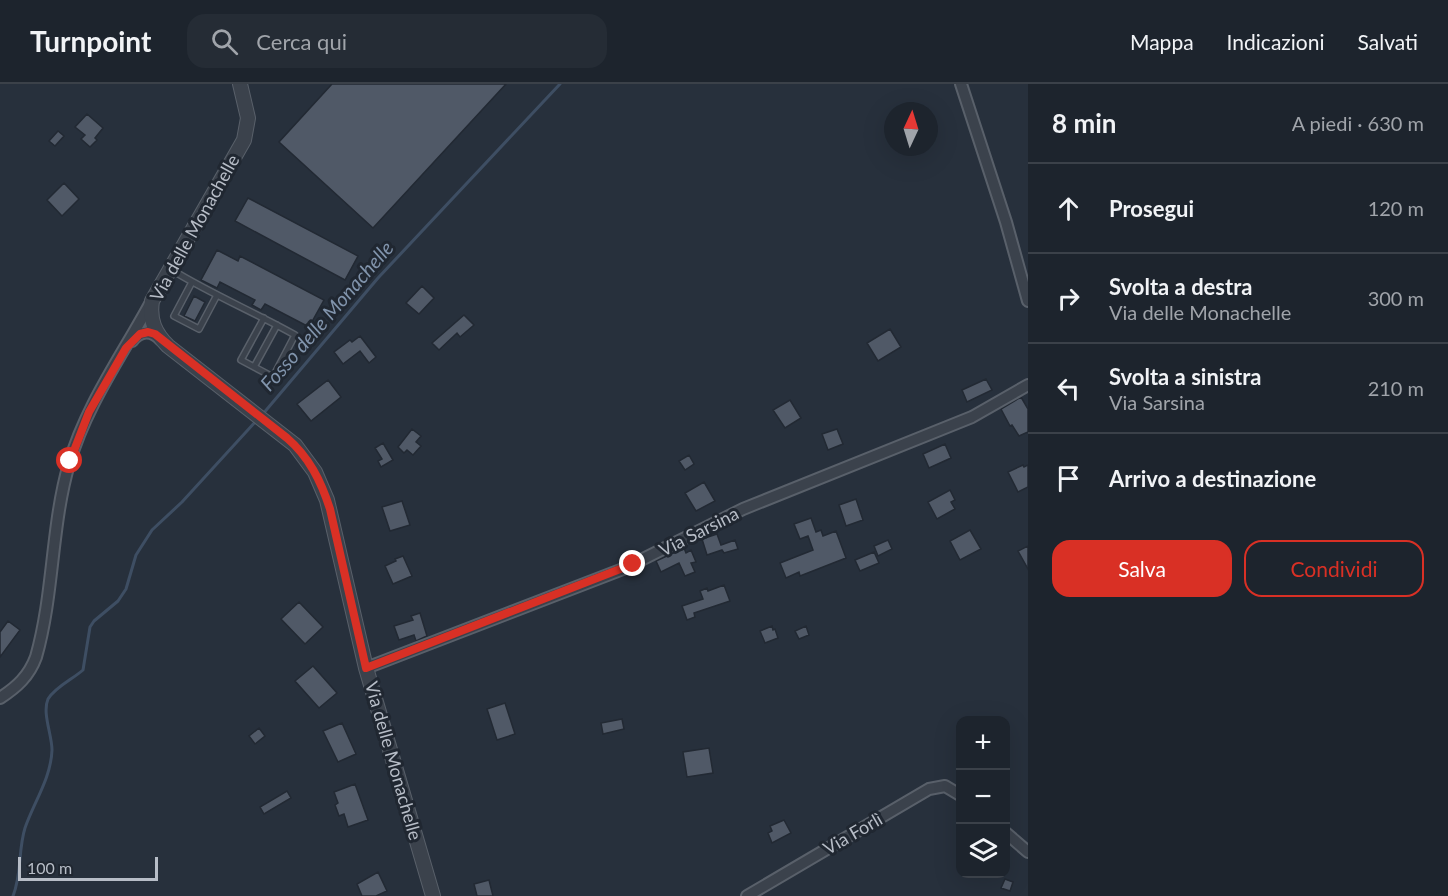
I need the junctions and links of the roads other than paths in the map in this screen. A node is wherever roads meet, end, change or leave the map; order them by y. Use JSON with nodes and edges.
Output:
{"nodes":[{"id":1,"x":240,"y":84,"type":"edge"},
{"id":2,"x":962,"y":84,"type":"edge"},
{"id":3,"x":170,"y":269,"type":"junction"},
{"id":4,"x":192,"y":282,"type":"junction"},
{"id":5,"x":217,"y":295,"type":"junction"},
{"id":6,"x":152,"y":301,"type":"junction"},
{"id":7,"x":1028,"y":301,"type":"edge"},
{"id":8,"x":264,"y":318,"type":"junction"},
{"id":9,"x":276,"y":325,"type":"junction"},
{"id":10,"x":166,"y":344,"type":"junction"},
{"id":11,"x":126,"y":348,"type":"junction"},
{"id":12,"x":254,"y":367,"type":"junction"},
{"id":13,"x":1028,"y":385,"type":"edge"},
{"id":14,"x":366,"y":668,"type":"junction"},
{"id":15,"x":0,"y":698,"type":"edge"},
{"id":16,"x":956,"y":793,"type":"edge"},
{"id":17,"x":1010,"y":837,"type":"edge"},
{"id":18,"x":1028,"y":852,"type":"edge"},
{"id":19,"x":432,"y":895,"type":"edge"},
{"id":20,"x":747,"y":896,"type":"edge"}],
"edges":[{"from":1,"to":3,"type":"street","name":"Via delle Monachelle"},
{"from":2,"to":7,"type":"street"},
{"from":3,"to":4,"type":"lane"},
{"from":3,"to":6,"type":"street","name":"Via delle Monachelle"},
{"from":4,"to":5,"type":"lane"},
{"from":4,"to":5,"type":"lane"},
{"from":5,"to":8,"type":"lane"},
{"from":6,"to":10,"type":"street","name":"Via delle Monachelle"},
{"from":6,"to":11,"type":"street"},
{"from":8,"to":9,"type":"lane"},
{"from":8,"to":12,"type":"lane"},
{"from":9,"to":12,"type":"lane"},
{"from":9,"to":12,"type":"lane"},
{"from":10,"to":11,"type":"street"},
{"from":10,"to":14,"type":"street","name":"Via delle Monachelle"},
{"from":11,"to":15,"type":"street"},
{"from":13,"to":14,"type":"street","name":"Via Sarsina"},
{"from":14,"to":19,"type":"street","name":"Via delle Monachelle"},
{"from":16,"to":20,"type":"street","name":"Via Forlì"},
{"from":17,"to":18,"type":"street"}]}
